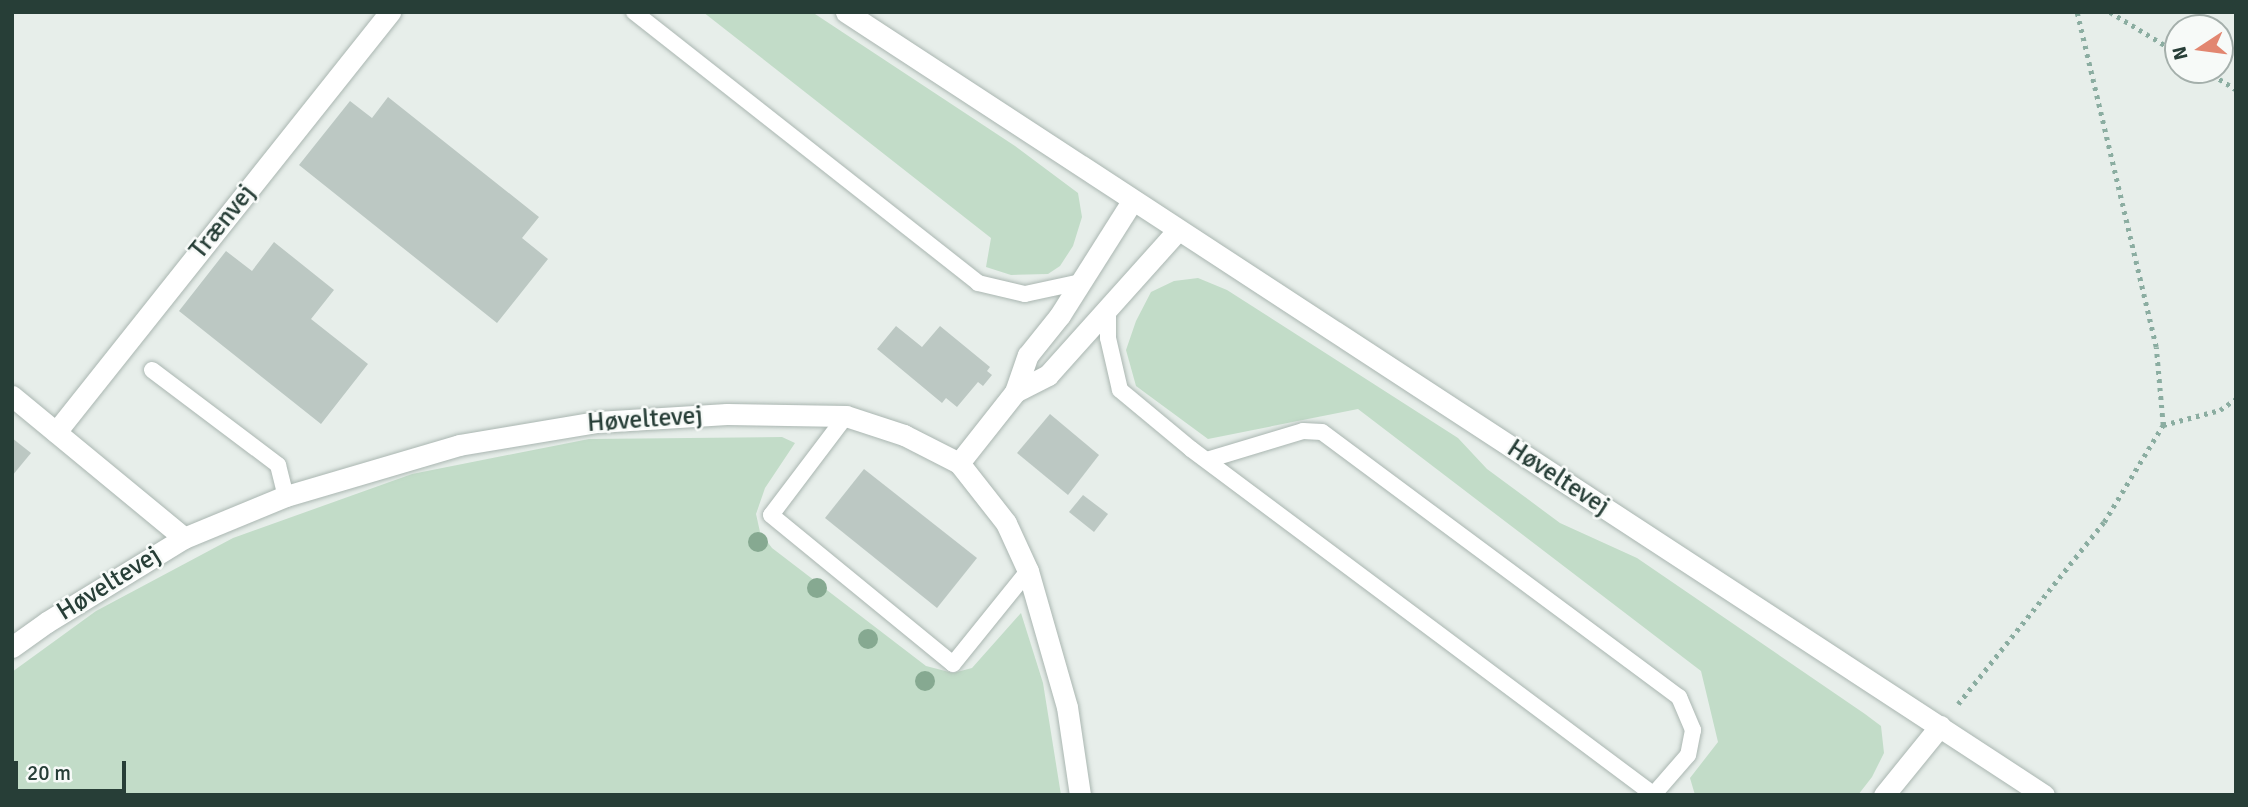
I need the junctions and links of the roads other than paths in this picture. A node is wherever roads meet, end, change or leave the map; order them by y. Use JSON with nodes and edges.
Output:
{"nodes":[{"id":1,"x":390,"y":12,"type":"edge"},
{"id":2,"x":634,"y":12,"type":"edge"},
{"id":3,"x":846,"y":12,"type":"edge"},
{"id":4,"x":1132,"y":201,"type":"junction"},
{"id":5,"x":1177,"y":231,"type":"junction"},
{"id":6,"x":1081,"y":282,"type":"junction"},
{"id":7,"x":1108,"y":308,"type":"junction"},
{"id":8,"x":152,"y":370,"type":"dead end"},
{"id":9,"x":1015,"y":392,"type":"junction"},
{"id":10,"x":12,"y":396,"type":"edge"},
{"id":11,"x":846,"y":416,"type":"junction"},
{"id":12,"x":56,"y":432,"type":"junction"},
{"id":13,"x":1207,"y":460,"type":"junction"},
{"id":14,"x":959,"y":463,"type":"junction"},
{"id":15,"x":286,"y":496,"type":"junction"},
{"id":16,"x":184,"y":538,"type":"junction"},
{"id":17,"x":1028,"y":571,"type":"junction"},
{"id":18,"x":12,"y":647,"type":"edge"},
{"id":19,"x":1940,"y":726,"type":"junction"},
{"id":20,"x":1654,"y":794,"type":"edge"},
{"id":21,"x":1080,"y":795,"type":"edge"},
{"id":22,"x":1884,"y":795,"type":"edge"},
{"id":23,"x":2044,"y":795,"type":"edge"}],
"edges":[{"from":1,"to":12,"type":"street","name":"Trænvej"},
{"from":2,"to":6,"type":"lane"},
{"from":3,"to":4,"type":"street","name":"Høveltevej"},
{"from":4,"to":5,"type":"street","name":"Høveltevej"},
{"from":4,"to":6,"type":"street"},
{"from":5,"to":7,"type":"street"},
{"from":5,"to":19,"type":"street","name":"Høveltevej"},
{"from":6,"to":9,"type":"street"},
{"from":7,"to":9,"type":"street"},
{"from":7,"to":13,"type":"lane"},
{"from":8,"to":15,"type":"lane"},
{"from":9,"to":14,"type":"street"},
{"from":10,"to":12,"type":"street"},
{"from":11,"to":14,"type":"street","name":"Høveltevej"},
{"from":11,"to":15,"type":"street","name":"Høveltevej"},
{"from":11,"to":17,"type":"lane"},
{"from":12,"to":16,"type":"street"},
{"from":13,"to":20,"type":"lane"},
{"from":13,"to":20,"type":"lane"},
{"from":14,"to":17,"type":"street","name":"Høveltevej"},
{"from":15,"to":16,"type":"street","name":"Høveltevej"},
{"from":16,"to":18,"type":"street","name":"Høveltevej"},
{"from":17,"to":21,"type":"street","name":"Høveltevej"},
{"from":19,"to":22,"type":"street"},
{"from":19,"to":23,"type":"street","name":"Høveltevej"}]}
